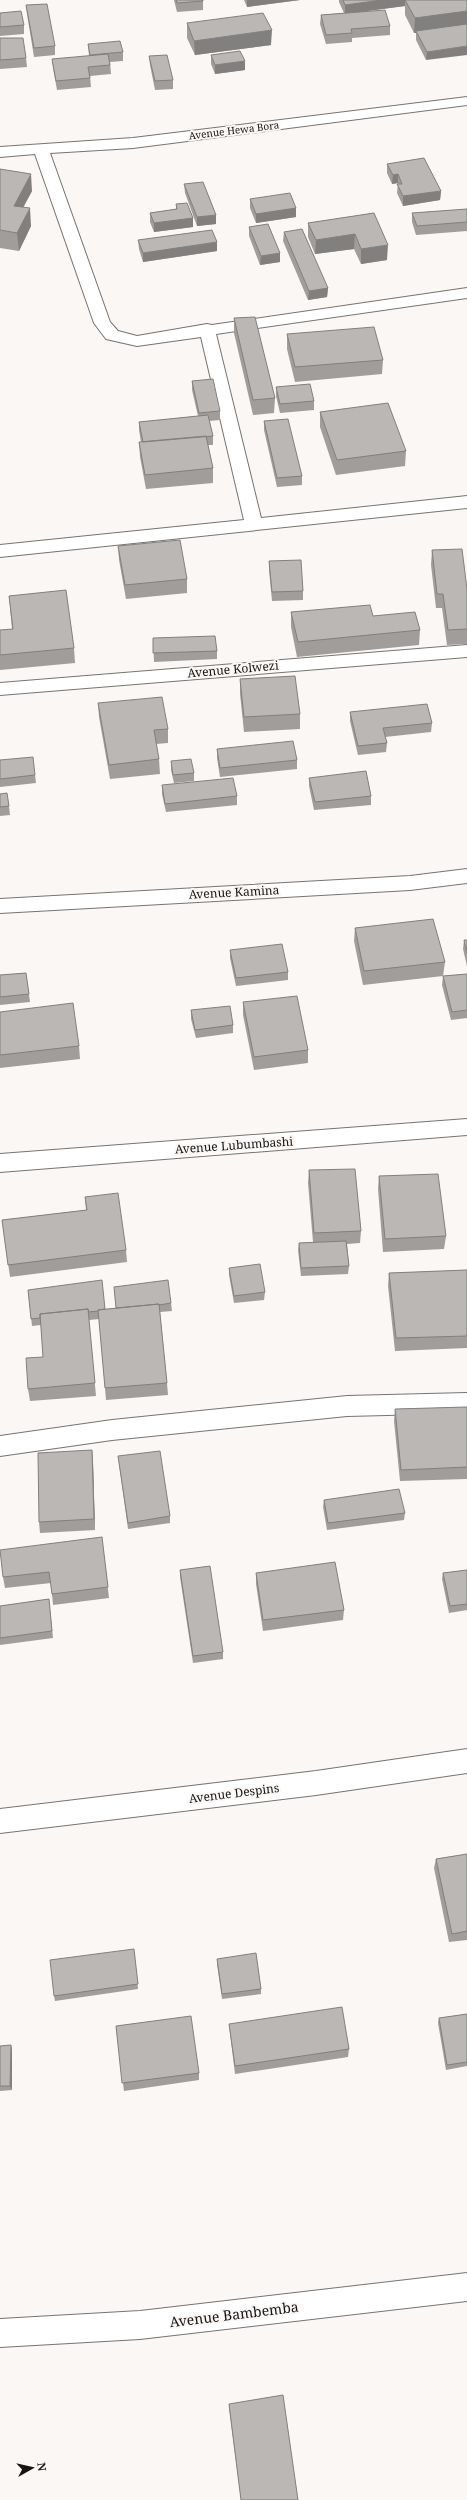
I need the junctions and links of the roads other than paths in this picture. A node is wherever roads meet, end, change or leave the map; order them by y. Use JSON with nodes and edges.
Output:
{"nodes":[{"id":1,"x":467,"y":101,"type":"edge"},
{"id":2,"x":41,"y":149,"type":"junction"},
{"id":3,"x":0,"y":152,"type":"edge"},
{"id":4,"x":467,"y":293,"type":"edge"},
{"id":5,"x":207,"y":329,"type":"junction"},
{"id":6,"x":467,"y":502,"type":"edge"},
{"id":7,"x":254,"y":523,"type":"junction"},
{"id":8,"x":0,"y":551,"type":"edge"},
{"id":9,"x":467,"y":651,"type":"edge"},
{"id":10,"x":0,"y":689,"type":"edge"},
{"id":11,"x":467,"y":876,"type":"edge"},
{"id":12,"x":0,"y":906,"type":"edge"},
{"id":13,"x":467,"y":1127,"type":"edge"},
{"id":14,"x":0,"y":1163,"type":"edge"},
{"id":15,"x":467,"y":1403,"type":"edge"},
{"id":16,"x":0,"y":1446,"type":"edge"},
{"id":17,"x":467,"y":1761,"type":"edge"},
{"id":18,"x":0,"y":1821,"type":"edge"},
{"id":19,"x":467,"y":2287,"type":"edge"},
{"id":20,"x":0,"y":2333,"type":"edge"}],
"edges":[{"from":1,"to":2,"type":"street","name":"Avenue Hewa Bora"},
{"from":2,"to":3,"type":"street","name":"Avenue Hewa Bora"},
{"from":2,"to":5,"type":"street"},
{"from":4,"to":5,"type":"street"},
{"from":5,"to":7,"type":"street"},
{"from":6,"to":7,"type":"street"},
{"from":7,"to":8,"type":"street"},
{"from":9,"to":10,"type":"street","name":"Avenue Kolwezi"},
{"from":11,"to":12,"type":"street","name":"Avenue Kamina"},
{"from":13,"to":14,"type":"street","name":"Avenue Lubumbashi"},
{"from":15,"to":16,"type":"street"},
{"from":17,"to":18,"type":"street","name":"Avenue Despins"},
{"from":19,"to":20,"type":"street","name":"Avenue Bambemba"}]}
